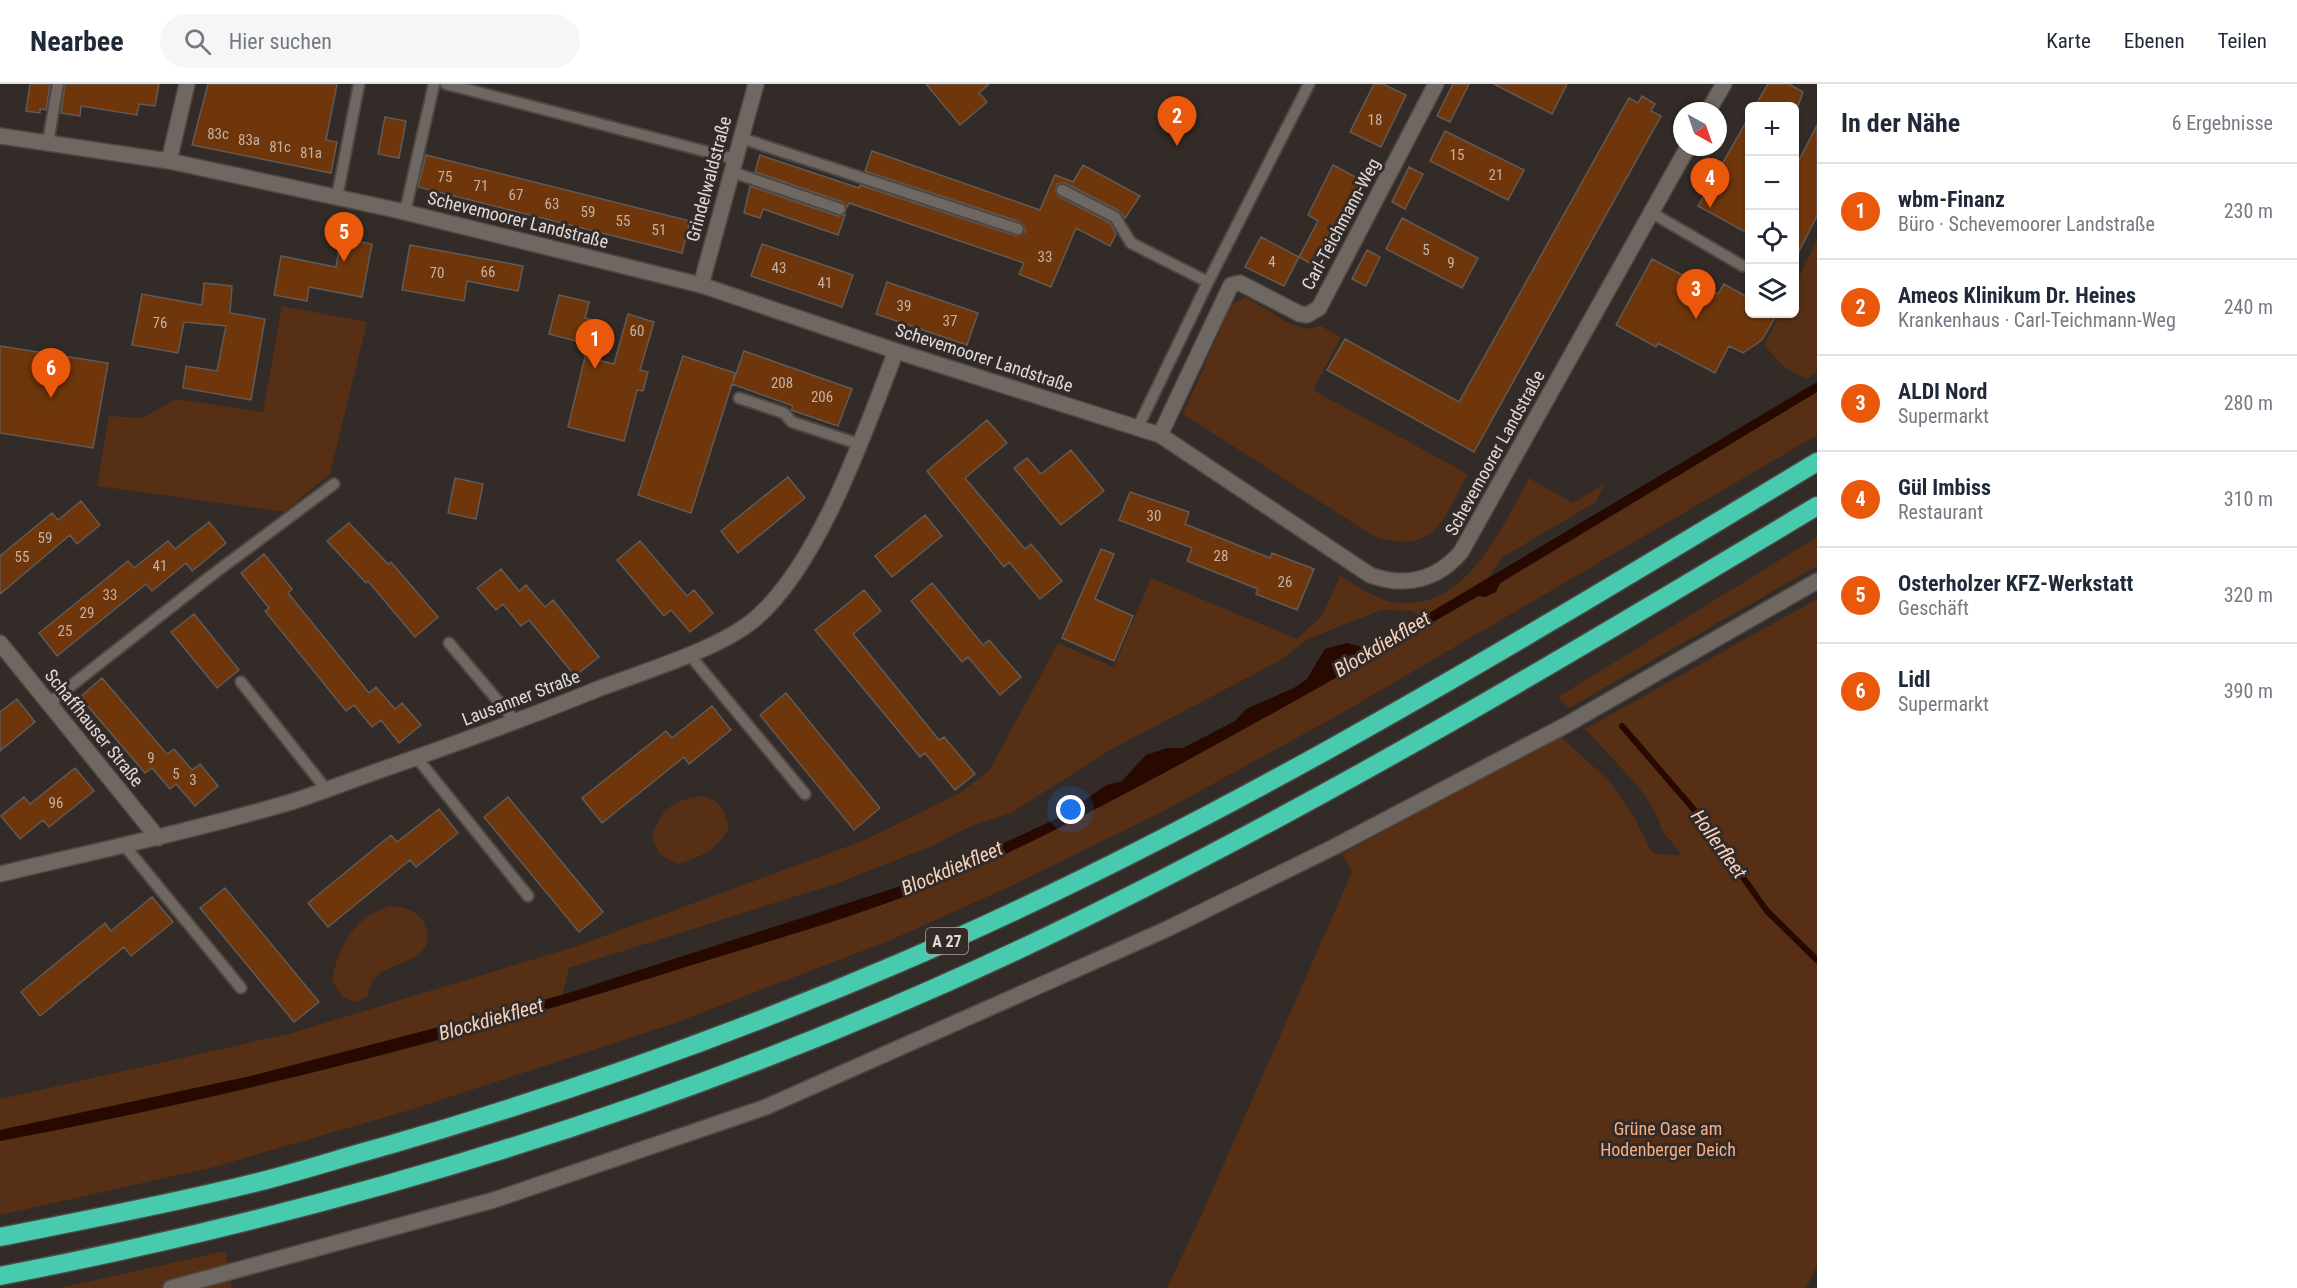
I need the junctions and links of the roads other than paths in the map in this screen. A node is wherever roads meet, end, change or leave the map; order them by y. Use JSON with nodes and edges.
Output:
{"nodes":[{"id":1,"x":58,"y":84,"type":"edge"},
{"id":2,"x":187,"y":84,"type":"edge"},
{"id":3,"x":359,"y":84,"type":"edge"},
{"id":4,"x":434,"y":84,"type":"edge"},
{"id":5,"x":446,"y":84,"type":"edge"},
{"id":6,"x":756,"y":84,"type":"edge"},
{"id":7,"x":1309,"y":84,"type":"edge"},
{"id":8,"x":1436,"y":84,"type":"edge"},
{"id":9,"x":1724,"y":84,"type":"edge"},
{"id":10,"x":1713,"y":102,"type":"edge"},
{"id":11,"x":0,"y":136,"type":"edge"},
{"id":12,"x":741,"y":138,"type":"junction"},
{"id":13,"x":48,"y":142,"type":"junction"},
{"id":14,"x":1683,"y":156,"type":"edge"},
{"id":15,"x":169,"y":161,"type":"junction"},
{"id":16,"x":733,"y":166,"type":"junction"},
{"id":17,"x":1062,"y":190,"type":"dead end"},
{"id":18,"x":337,"y":197,"type":"junction"},
{"id":19,"x":840,"y":209,"type":"dead end"},
{"id":20,"x":405,"y":212,"type":"junction"},
{"id":21,"x":1652,"y":213,"type":"junction"},
{"id":22,"x":1018,"y":229,"type":"dead end"},
{"id":23,"x":1743,"y":266,"type":"dead end"},
{"id":24,"x":1208,"y":282,"type":"junction"},
{"id":25,"x":700,"y":285,"type":"junction"},
{"id":26,"x":896,"y":351,"type":"junction"},
{"id":27,"x":739,"y":398,"type":"dead end"},
{"id":28,"x":1138,"y":428,"type":"junction"},
{"id":29,"x":1160,"y":435,"type":"junction"},
{"id":30,"x":859,"y":444,"type":"junction"},
{"id":31,"x":1817,"y":462,"type":"edge"},
{"id":32,"x":334,"y":484,"type":"dead end"},
{"id":33,"x":1817,"y":506,"type":"edge"},
{"id":34,"x":1817,"y":581,"type":"edge"},
{"id":35,"x":0,"y":643,"type":"edge"},
{"id":36,"x":449,"y":643,"type":"dead end"},
{"id":37,"x":688,"y":653,"type":"junction"},
{"id":38,"x":242,"y":682,"type":"dead end"},
{"id":39,"x":49,"y":703,"type":"junction"},
{"id":40,"x":516,"y":722,"type":"junction"},
{"id":41,"x":417,"y":758,"type":"junction"},
{"id":42,"x":326,"y":789,"type":"junction"},
{"id":43,"x":805,"y":794,"type":"dead end"},
{"id":44,"x":158,"y":838,"type":"junction"},
{"id":45,"x":124,"y":845,"type":"junction"},
{"id":46,"x":0,"y":874,"type":"edge"},
{"id":47,"x":528,"y":896,"type":"dead end"},
{"id":48,"x":241,"y":988,"type":"dead end"},
{"id":49,"x":0,"y":1237,"type":"edge"},
{"id":50,"x":0,"y":1276,"type":"edge"},
{"id":51,"x":171,"y":1288,"type":"edge"}],
"edges":[{"from":1,"to":13,"type":"lane"},
{"from":2,"to":15,"type":"street"},
{"from":3,"to":18,"type":"lane"},
{"from":4,"to":20,"type":"lane"},
{"from":5,"to":16,"type":"lane"},
{"from":6,"to":12,"type":"street","name":"Grindelwaldstraße"},
{"from":7,"to":24,"type":"lane"},
{"from":8,"to":29,"type":"street","name":"Carl-Teichmann-Weg"},
{"from":9,"to":10,"type":"street"},
{"from":11,"to":13,"type":"street","name":"Schevemoorer Landstraße"},
{"from":12,"to":16,"type":"street","name":"Grindelwaldstraße"},
{"from":12,"to":22,"type":"lane"},
{"from":13,"to":15,"type":"street","name":"Schevemoorer Landstraße"},
{"from":14,"to":21,"type":"street","name":"Schevemoorer Landstraße"},
{"from":15,"to":18,"type":"street","name":"Schevemoorer Landstraße"},
{"from":16,"to":19,"type":"lane"},
{"from":16,"to":25,"type":"street","name":"Grindelwaldstraße"},
{"from":17,"to":24,"type":"lane"},
{"from":18,"to":20,"type":"street","name":"Schevemoorer Landstraße"},
{"from":20,"to":25,"type":"street","name":"Schevemoorer Landstraße"},
{"from":21,"to":23,"type":"lane"},
{"from":21,"to":29,"type":"street","name":"Schevemoorer Landstraße"},
{"from":24,"to":28,"type":"lane"},
{"from":25,"to":26,"type":"street","name":"Schevemoorer Landstraße"},
{"from":26,"to":28,"type":"street","name":"Schevemoorer Landstraße"},
{"from":26,"to":30,"type":"street","name":"Lausanner Straße"},
{"from":27,"to":30,"type":"lane"},
{"from":28,"to":29,"type":"street","name":"Schevemoorer Landstraße"},
{"from":30,"to":37,"type":"street","name":"Lausanner Straße"},
{"from":31,"to":49,"type":"highway","number":"A 27"},
{"from":32,"to":39,"type":"lane"},
{"from":33,"to":50,"type":"highway","number":"A 27"},
{"from":34,"to":51,"type":"street"},
{"from":35,"to":39,"type":"street","name":"Schaffhauser Straße"},
{"from":36,"to":40,"type":"lane"},
{"from":37,"to":40,"type":"street","name":"Lausanner Straße"},
{"from":37,"to":43,"type":"lane"},
{"from":38,"to":42,"type":"lane"},
{"from":39,"to":44,"type":"street","name":"Schaffhauser Straße"},
{"from":40,"to":41,"type":"street","name":"Lausanner Straße"},
{"from":41,"to":42,"type":"street","name":"Lausanner Straße"},
{"from":41,"to":47,"type":"lane"},
{"from":42,"to":44,"type":"street","name":"Lausanner Straße"},
{"from":44,"to":45,"type":"street","name":"Lausanner Straße"},
{"from":45,"to":46,"type":"street","name":"Lausanner Straße"},
{"from":45,"to":48,"type":"lane"}]}
